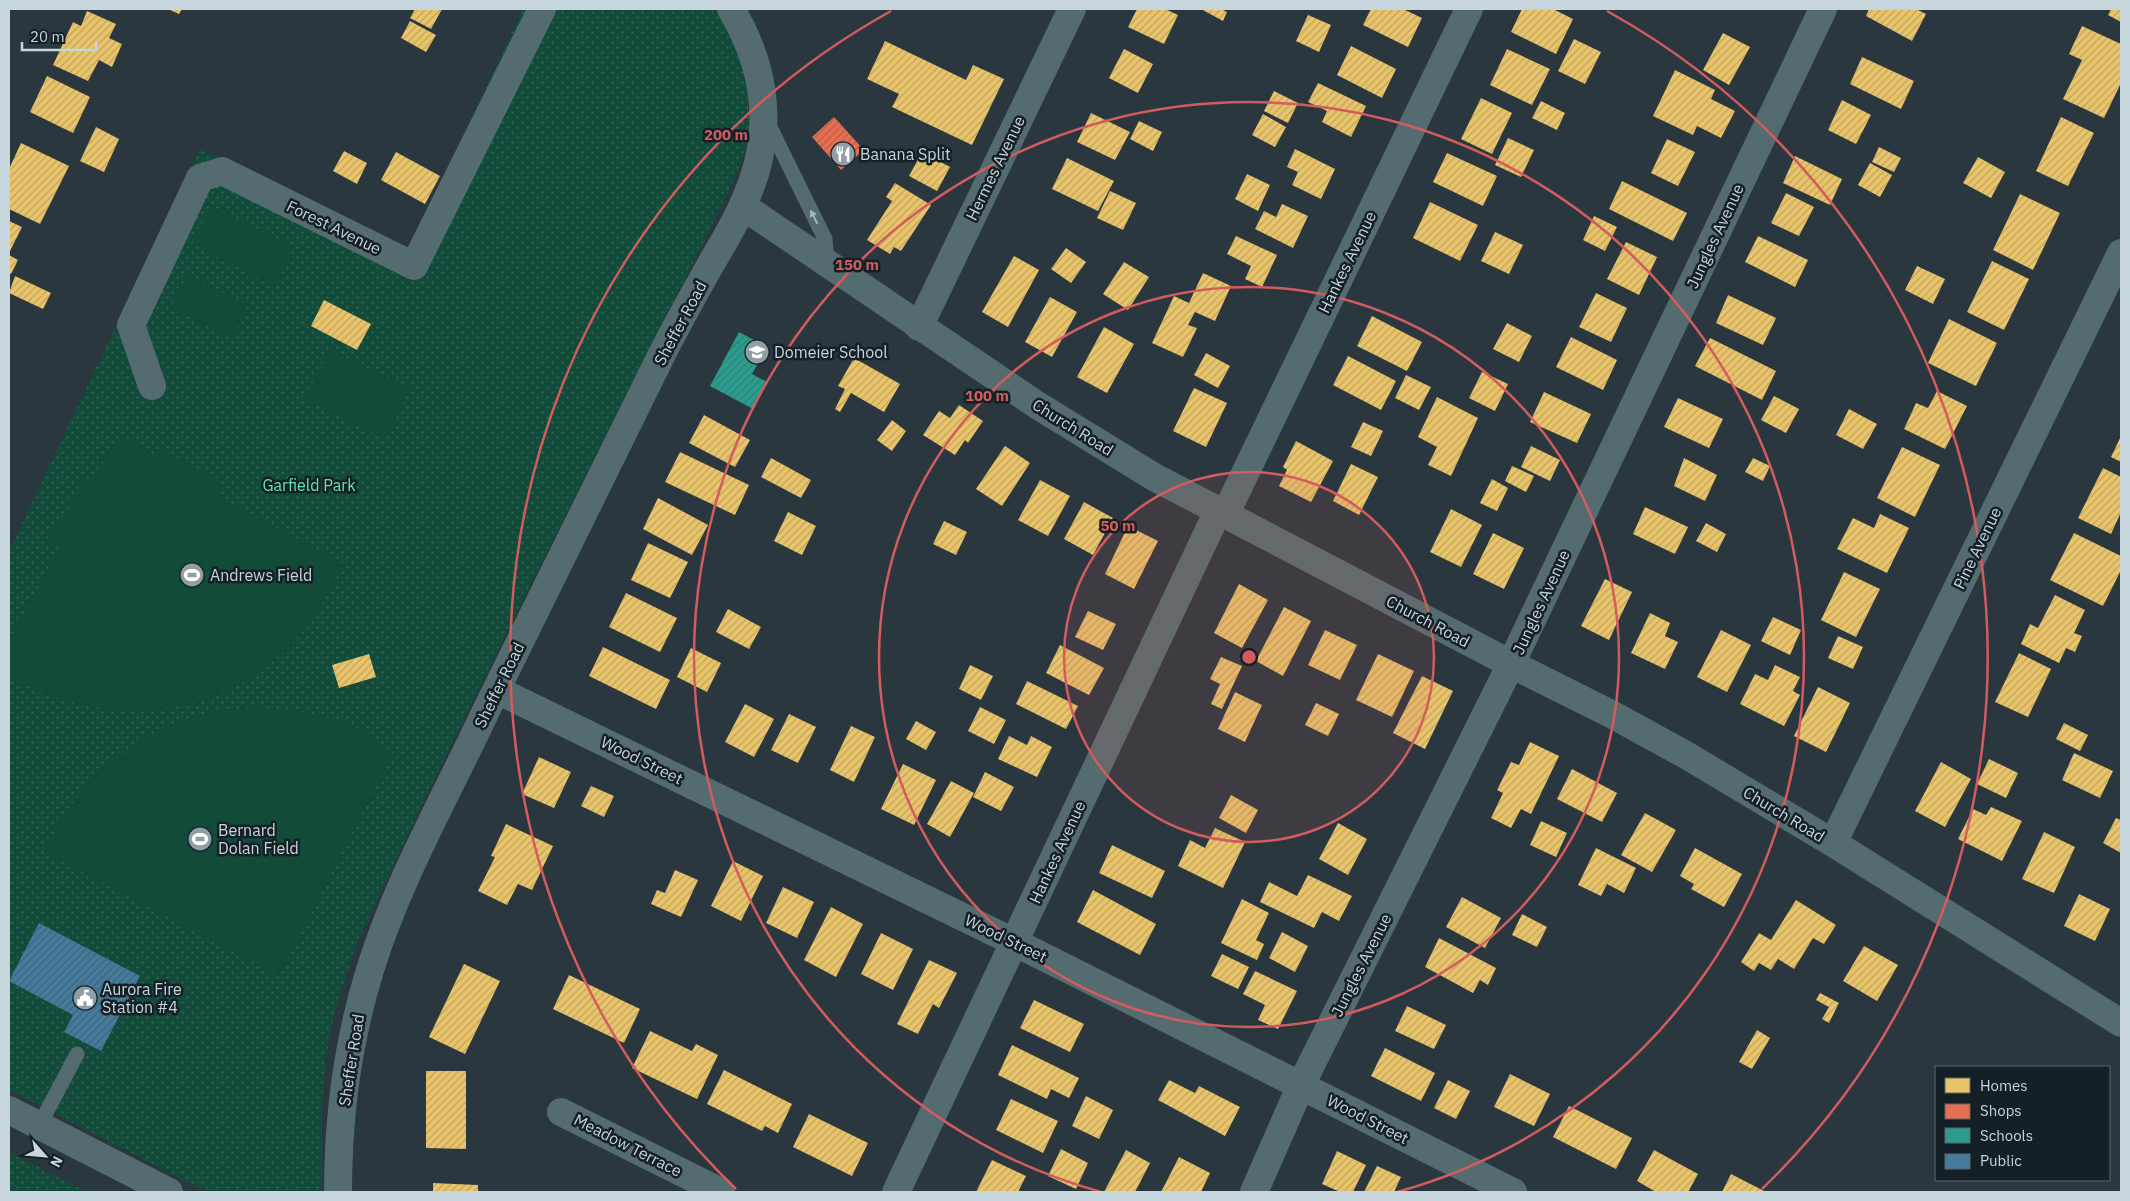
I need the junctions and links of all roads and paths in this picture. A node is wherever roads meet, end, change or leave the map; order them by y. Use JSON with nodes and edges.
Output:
{"nodes":[{"id":1,"x":542,"y":9,"type":"edge"},
{"id":2,"x":731,"y":9,"type":"edge"},
{"id":3,"x":1072,"y":9,"type":"edge"},
{"id":4,"x":1469,"y":9,"type":"edge"},
{"id":5,"x":1823,"y":9,"type":"edge"},
{"id":6,"x":764,"y":112,"type":"junction"},
{"id":7,"x":744,"y":207,"type":"junction"},
{"id":8,"x":2121,"y":253,"type":"edge"},
{"id":9,"x":827,"y":263,"type":"junction"},
{"id":10,"x":919,"y":327,"type":"junction"},
{"id":11,"x":152,"y":386,"type":"dead end"},
{"id":12,"x":1222,"y":513,"type":"junction"},
{"id":13,"x":1511,"y":664,"type":"junction"},
{"id":14,"x":496,"y":690,"type":"junction"},
{"id":15,"x":1833,"y":843,"type":"junction"},
{"id":16,"x":1014,"y":942,"type":"junction"},
{"id":17,"x":2121,"y":1023,"type":"edge"},
{"id":18,"x":77,"y":1054,"type":"dead end"},
{"id":19,"x":1301,"y":1085,"type":"junction"},
{"id":20,"x":9,"y":1110,"type":"edge"},
{"id":21,"x":561,"y":1112,"type":"dead end"},
{"id":22,"x":39,"y":1126,"type":"junction"},
{"id":23,"x":169,"y":1192,"type":"edge"},
{"id":24,"x":338,"y":1192,"type":"edge"},
{"id":25,"x":721,"y":1192,"type":"edge"},
{"id":26,"x":896,"y":1192,"type":"edge"},
{"id":27,"x":1254,"y":1192,"type":"edge"},
{"id":28,"x":1513,"y":1192,"type":"edge"}],
"edges":[{"from":1,"to":11,"type":"street","name":"Forest Avenue"},
{"from":2,"to":6,"type":"street","name":"Sheffer Road"},
{"from":3,"to":10,"type":"street","name":"Hermes Avenue"},
{"from":4,"to":12,"type":"street","name":"Hankes Avenue"},
{"from":5,"to":13,"type":"street","name":"Jungles Avenue"},
{"from":6,"to":7,"type":"street","name":"Sheffer Road"},
{"from":9,"to":6,"type":"lane","one_way":true},
{"from":7,"to":9,"type":"street","name":"Church Road"},
{"from":7,"to":14,"type":"street","name":"Sheffer Road"},
{"from":8,"to":15,"type":"street","name":"Pine Avenue"},
{"from":9,"to":10,"type":"street","name":"Church Road"},
{"from":10,"to":12,"type":"street","name":"Church Road"},
{"from":12,"to":13,"type":"street","name":"Church Road"},
{"from":12,"to":16,"type":"street","name":"Hankes Avenue"},
{"from":13,"to":15,"type":"street","name":"Church Road"},
{"from":13,"to":19,"type":"street","name":"Jungles Avenue"},
{"from":14,"to":16,"type":"street","name":"Wood Street"},
{"from":14,"to":24,"type":"street","name":"Sheffer Road"},
{"from":15,"to":17,"type":"street","name":"Church Road"},
{"from":16,"to":19,"type":"street","name":"Wood Street"},
{"from":16,"to":26,"type":"street","name":"Hankes Avenue"},
{"from":18,"to":22,"type":"lane"},
{"from":19,"to":27,"type":"street","name":"Jungles Avenue"},
{"from":19,"to":28,"type":"street","name":"Wood Street"},
{"from":20,"to":22,"type":"street"},
{"from":21,"to":25,"type":"street","name":"Meadow Terrace"},
{"from":22,"to":23,"type":"street"}]}
